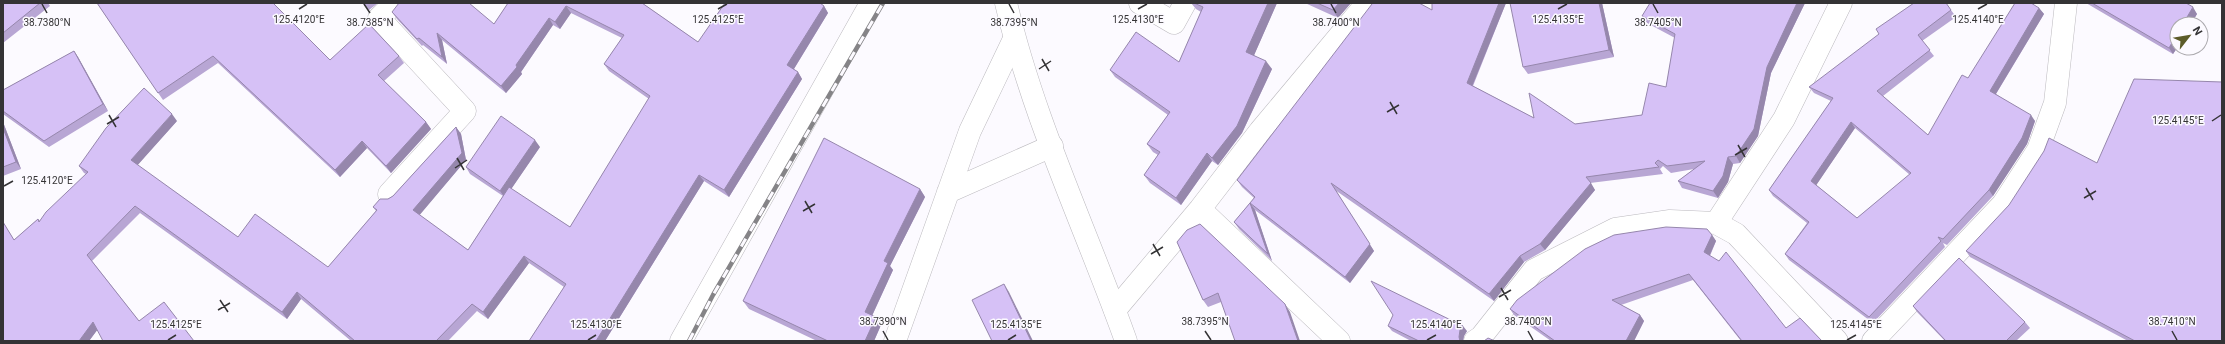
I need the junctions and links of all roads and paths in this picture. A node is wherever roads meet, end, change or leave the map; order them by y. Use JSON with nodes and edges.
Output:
{"nodes":[{"id":1,"x":395,"y":3,"type":"edge"},
{"id":2,"x":871,"y":3,"type":"edge"},
{"id":3,"x":1006,"y":3,"type":"edge"},
{"id":4,"x":1140,"y":3,"type":"edge"},
{"id":5,"x":1185,"y":3,"type":"edge"},
{"id":6,"x":1368,"y":3,"type":"edge"},
{"id":7,"x":1841,"y":3,"type":"edge"},
{"id":8,"x":2066,"y":3,"type":"edge"},
{"id":9,"x":1014,"y":39,"type":"junction"},
{"id":10,"x":1052,"y":146,"type":"junction"},
{"id":11,"x":948,"y":192,"type":"junction"},
{"id":12,"x":389,"y":194,"type":"dead end"},
{"id":13,"x":1200,"y":209,"type":"junction"},
{"id":14,"x":1716,"y":223,"type":"junction"},
{"id":15,"x":1115,"y":310,"type":"junction"},
{"id":16,"x":681,"y":341,"type":"edge"},
{"id":17,"x":895,"y":341,"type":"edge"},
{"id":18,"x":1126,"y":341,"type":"edge"},
{"id":19,"x":1339,"y":341,"type":"edge"},
{"id":20,"x":1476,"y":341,"type":"edge"},
{"id":21,"x":1836,"y":341,"type":"edge"},
{"id":22,"x":1874,"y":341,"type":"edge"}],
"edges":[{"from":1,"to":12,"type":"street"},
{"from":2,"to":16,"type":"street"},
{"from":3,"to":9,"type":"street"},
{"from":4,"to":5,"type":"street"},
{"from":6,"to":13,"type":"street"},
{"from":7,"to":14,"type":"street"},
{"from":8,"to":22,"type":"street"},
{"from":9,"to":10,"type":"street"},
{"from":9,"to":11,"type":"street"},
{"from":10,"to":11,"type":"street"},
{"from":10,"to":15,"type":"street"},
{"from":11,"to":17,"type":"street"},
{"from":13,"to":15,"type":"street"},
{"from":13,"to":19,"type":"street"},
{"from":14,"to":20,"type":"street"},
{"from":14,"to":21,"type":"street"},
{"from":15,"to":18,"type":"street"}]}
